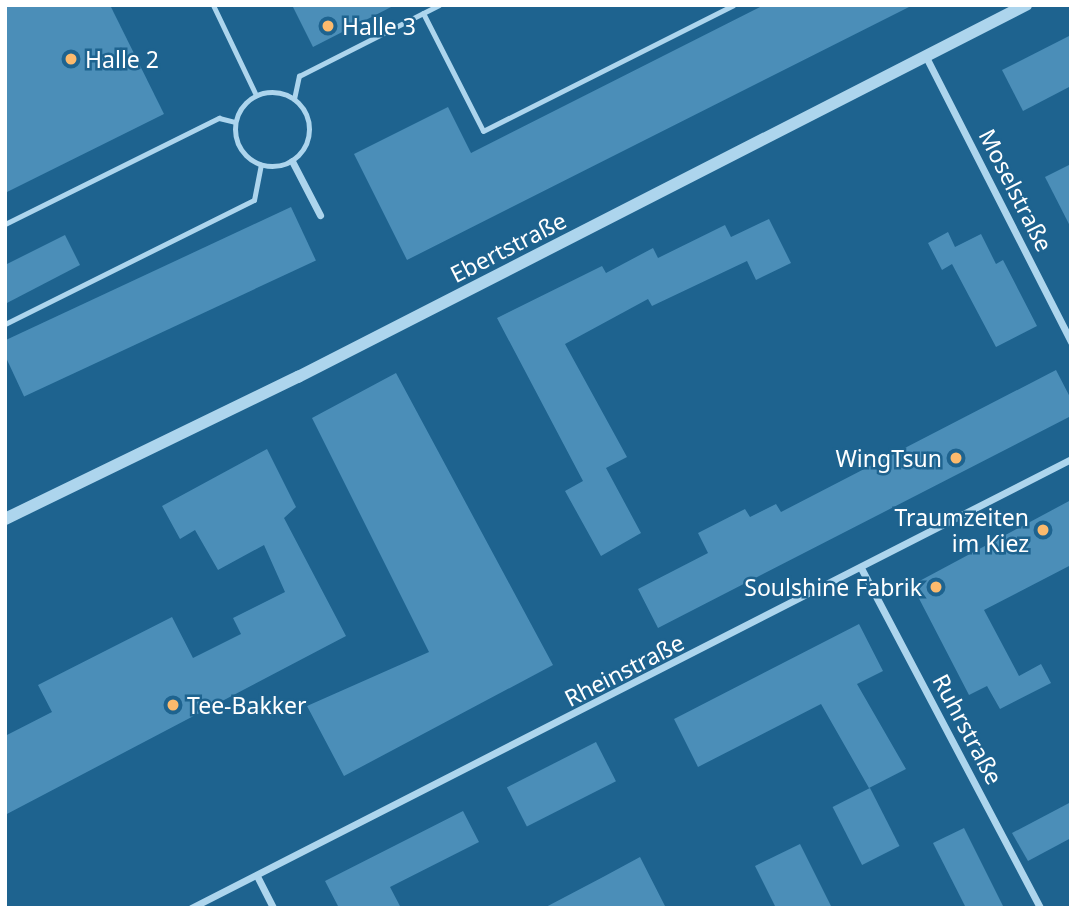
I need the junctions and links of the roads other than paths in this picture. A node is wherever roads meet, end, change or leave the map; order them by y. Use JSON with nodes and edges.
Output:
{"nodes":[{"id":1,"x":213,"y":5,"type":"edge"},
{"id":2,"x":439,"y":5,"type":"edge"},
{"id":3,"x":733,"y":5,"type":"edge"},
{"id":4,"x":1026,"y":5,"type":"edge"},
{"id":5,"x":423,"y":13,"type":"junction"},
{"id":6,"x":926,"y":57,"type":"junction"},
{"id":7,"x":256,"y":95,"type":"junction"},
{"id":8,"x":294,"y":99,"type":"junction"},
{"id":9,"x":235,"y":121,"type":"junction"},
{"id":10,"x":292,"y":161,"type":"junction"},
{"id":11,"x":261,"y":165,"type":"junction"},
{"id":12,"x":320,"y":215,"type":"dead end"},
{"id":13,"x":5,"y":224,"type":"edge"},
{"id":14,"x":5,"y":324,"type":"edge"},
{"id":15,"x":1071,"y":342,"type":"edge"},
{"id":16,"x":1071,"y":459,"type":"edge"},
{"id":17,"x":5,"y":519,"type":"edge"},
{"id":18,"x":861,"y":568,"type":"junction"},
{"id":19,"x":257,"y":876,"type":"junction"},
{"id":20,"x":191,"y":908,"type":"edge"},
{"id":21,"x":273,"y":908,"type":"edge"},
{"id":22,"x":1040,"y":908,"type":"edge"}],
"edges":[{"from":1,"to":7,"type":"lane"},
{"from":2,"to":5,"type":"lane"},
{"from":3,"to":5,"type":"lane"},
{"from":4,"to":6,"type":"street","name":"Ebertstraße"},
{"from":5,"to":8,"type":"lane"},
{"from":6,"to":15,"type":"street","name":"Moselstraße"},
{"from":6,"to":17,"type":"street","name":"Ebertstraße"},
{"from":7,"to":8,"type":"lane"},
{"from":7,"to":9,"type":"lane"},
{"from":8,"to":10,"type":"lane"},
{"from":9,"to":11,"type":"lane"},
{"from":9,"to":13,"type":"lane"},
{"from":10,"to":11,"type":"lane"},
{"from":10,"to":12,"type":"street"},
{"from":11,"to":14,"type":"lane"},
{"from":16,"to":18,"type":"street","name":"Rheinstraße"},
{"from":18,"to":19,"type":"street","name":"Rheinstraße"},
{"from":18,"to":22,"type":"street","name":"Ruhrstraße"},
{"from":19,"to":20,"type":"street","name":"Rheinstraße"},
{"from":19,"to":21,"type":"street"}]}
